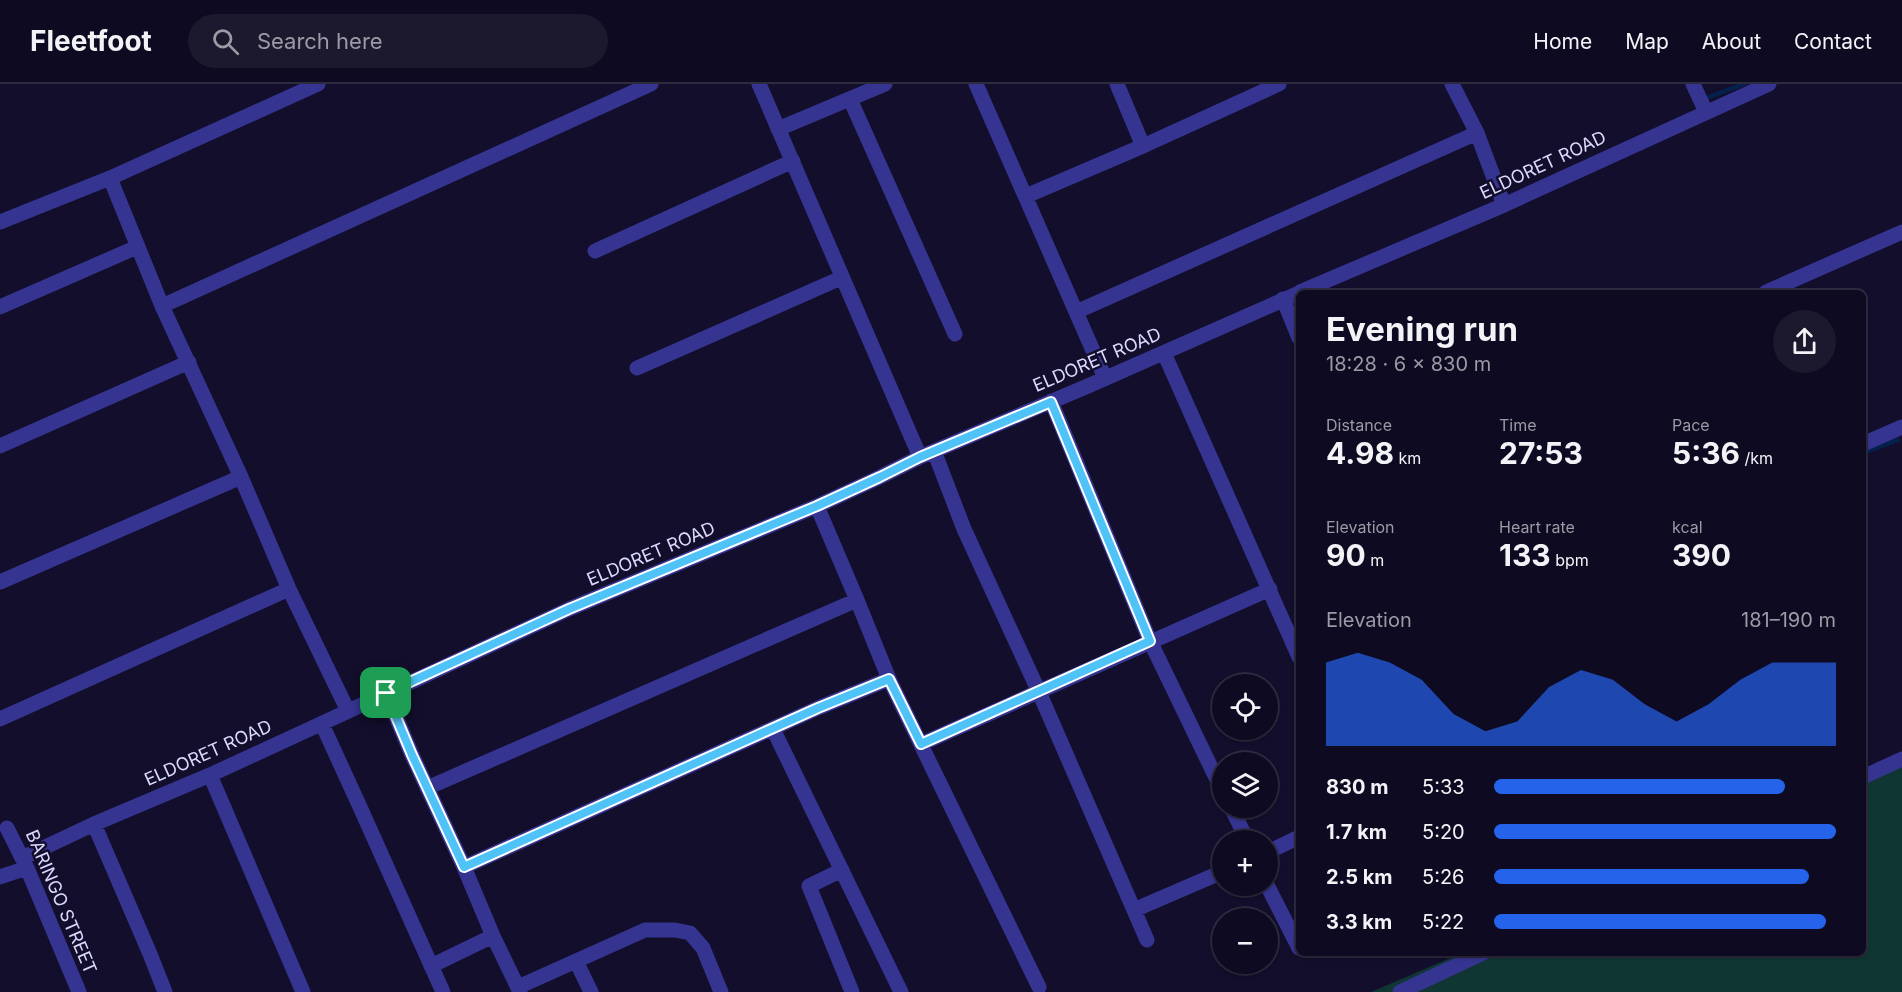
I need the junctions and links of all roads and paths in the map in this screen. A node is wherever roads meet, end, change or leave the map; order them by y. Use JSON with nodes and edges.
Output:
{"nodes":[{"id":1,"x":318,"y":84,"type":"edge"},
{"id":2,"x":651,"y":84,"type":"edge"},
{"id":3,"x":759,"y":84,"type":"edge"},
{"id":4,"x":976,"y":84,"type":"edge"},
{"id":5,"x":1118,"y":84,"type":"edge"},
{"id":6,"x":1279,"y":84,"type":"edge"},
{"id":7,"x":1452,"y":84,"type":"edge"},
{"id":8,"x":1693,"y":84,"type":"edge"},
{"id":9,"x":1769,"y":84,"type":"edge"},
{"id":10,"x":876,"y":86,"type":"edge"},
{"id":11,"x":850,"y":99,"type":"junction"},
{"id":12,"x":1706,"y":112,"type":"junction"},
{"id":13,"x":778,"y":129,"type":"junction"},
{"id":14,"x":1477,"y":133,"type":"junction"},
{"id":15,"x":1143,"y":146,"type":"junction"},
{"id":16,"x":793,"y":161,"type":"junction"},
{"id":17,"x":110,"y":178,"type":"junction"},
{"id":18,"x":1026,"y":196,"type":"junction"},
{"id":19,"x":1504,"y":205,"type":"junction"},
{"id":20,"x":0,"y":222,"type":"edge"},
{"id":21,"x":1902,"y":232,"type":"edge"},
{"id":22,"x":137,"y":247,"type":"junction"},
{"id":23,"x":595,"y":251,"type":"dead end"},
{"id":24,"x":842,"y":278,"type":"junction"},
{"id":25,"x":1306,"y":290,"type":"edge"},
{"id":26,"x":1771,"y":290,"type":"edge"},
{"id":27,"x":1296,"y":294,"type":"edge"},
{"id":28,"x":1283,"y":300,"type":"junction"},
{"id":29,"x":162,"y":306,"type":"junction"},
{"id":30,"x":0,"y":308,"type":"edge"},
{"id":31,"x":1076,"y":312,"type":"junction"},
{"id":32,"x":1296,"y":331,"type":"edge"},
{"id":33,"x":955,"y":334,"type":"dead end"},
{"id":34,"x":1164,"y":353,"type":"junction"},
{"id":35,"x":189,"y":362,"type":"junction"},
{"id":36,"x":637,"y":368,"type":"dead end"},
{"id":37,"x":1105,"y":378,"type":"junction"},
{"id":38,"x":1051,"y":402,"type":"junction"},
{"id":39,"x":1901,"y":430,"type":"edge"},
{"id":40,"x":1866,"y":443,"type":"edge"},
{"id":41,"x":0,"y":446,"type":"edge"},
{"id":42,"x":927,"y":454,"type":"junction"},
{"id":43,"x":241,"y":477,"type":"junction"},
{"id":44,"x":817,"y":506,"type":"junction"},
{"id":45,"x":0,"y":582,"type":"edge"},
{"id":46,"x":289,"y":589,"type":"junction"},
{"id":47,"x":1270,"y":589,"type":"junction"},
{"id":48,"x":857,"y":600,"type":"junction"},
{"id":49,"x":1150,"y":641,"type":"junction"},
{"id":50,"x":1296,"y":650,"type":"edge"},
{"id":51,"x":889,"y":679,"type":"junction"},
{"id":52,"x":1039,"y":692,"type":"junction"},
{"id":53,"x":386,"y":693,"type":"junction"},
{"id":54,"x":348,"y":711,"type":"junction"},
{"id":55,"x":0,"y":718,"type":"edge"},
{"id":56,"x":322,"y":724,"type":"junction"},
{"id":57,"x":773,"y":729,"type":"junction"},
{"id":58,"x":921,"y":744,"type":"junction"},
{"id":59,"x":1902,"y":759,"type":"edge"},
{"id":60,"x":1212,"y":769,"type":"edge"},
{"id":61,"x":210,"y":775,"type":"junction"},
{"id":62,"x":1866,"y":776,"type":"edge"},
{"id":63,"x":427,"y":788,"type":"junction"},
{"id":64,"x":94,"y":824,"type":"junction"},
{"id":65,"x":7,"y":828,"type":"dead end"},
{"id":66,"x":1296,"y":838,"type":"edge"},
{"id":67,"x":1278,"y":847,"type":"edge"},
{"id":68,"x":24,"y":863,"type":"junction"},
{"id":69,"x":464,"y":867,"type":"junction"},
{"id":70,"x":842,"y":870,"type":"junction"},
{"id":71,"x":1212,"y":876,"type":"edge"},
{"id":72,"x":0,"y":877,"type":"edge"},
{"id":73,"x":1272,"y":896,"type":"edge"},
{"id":74,"x":1134,"y":910,"type":"junction"},
{"id":75,"x":493,"y":936,"type":"junction"},
{"id":76,"x":1147,"y":940,"type":"dead end"},
{"id":77,"x":1296,"y":943,"type":"edge"},
{"id":78,"x":1476,"y":956,"type":"edge"},
{"id":79,"x":576,"y":961,"type":"junction"},
{"id":80,"x":431,"y":966,"type":"junction"},
{"id":81,"x":1039,"y":987,"type":"dead end"},
{"id":82,"x":519,"y":990,"type":"edge"},
{"id":83,"x":79,"y":992,"type":"edge"},
{"id":84,"x":165,"y":992,"type":"edge"},
{"id":85,"x":303,"y":992,"type":"edge"},
{"id":86,"x":443,"y":992,"type":"edge"},
{"id":87,"x":591,"y":992,"type":"edge"},
{"id":88,"x":721,"y":992,"type":"edge"},
{"id":89,"x":852,"y":992,"type":"edge"},
{"id":90,"x":901,"y":992,"type":"edge"},
{"id":91,"x":1400,"y":992,"type":"edge"}],
"edges":[{"from":1,"to":17,"type":"street"},
{"from":2,"to":29,"type":"street"},
{"from":3,"to":13,"type":"street"},
{"from":4,"to":18,"type":"street"},
{"from":5,"to":15,"type":"street"},
{"from":6,"to":15,"type":"street"},
{"from":7,"to":14,"type":"street"},
{"from":8,"to":12,"type":"street"},
{"from":9,"to":12,"type":"street","name":"ELDORET ROAD"},
{"from":10,"to":11,"type":"street"},
{"from":11,"to":13,"type":"street"},
{"from":11,"to":33,"type":"street"},
{"from":12,"to":19,"type":"street","name":"ELDORET ROAD"},
{"from":13,"to":16,"type":"street"},
{"from":14,"to":19,"type":"street"},
{"from":14,"to":31,"type":"street"},
{"from":15,"to":18,"type":"street"},
{"from":16,"to":23,"type":"street"},
{"from":16,"to":24,"type":"street"},
{"from":17,"to":20,"type":"street"},
{"from":17,"to":22,"type":"street"},
{"from":18,"to":31,"type":"street"},
{"from":19,"to":25,"type":"street","name":"ELDORET ROAD"},
{"from":21,"to":26,"type":"street"},
{"from":22,"to":29,"type":"street"},
{"from":22,"to":30,"type":"street"},
{"from":24,"to":36,"type":"street"},
{"from":24,"to":42,"type":"street"},
{"from":27,"to":28,"type":"street","name":"ELDORET ROAD"},
{"from":28,"to":32,"type":"street"},
{"from":28,"to":34,"type":"street","name":"ELDORET ROAD"},
{"from":29,"to":35,"type":"street"},
{"from":31,"to":37,"type":"street"},
{"from":34,"to":37,"type":"street","name":"ELDORET ROAD"},
{"from":34,"to":47,"type":"street"},
{"from":35,"to":41,"type":"street"},
{"from":35,"to":43,"type":"street"},
{"from":37,"to":38,"type":"street","name":"ELDORET ROAD"},
{"from":38,"to":42,"type":"street","name":"ELDORET ROAD"},
{"from":38,"to":49,"type":"street"},
{"from":39,"to":40,"type":"street"},
{"from":42,"to":44,"type":"street","name":"ELDORET ROAD"},
{"from":42,"to":52,"type":"street"},
{"from":43,"to":45,"type":"street"},
{"from":43,"to":46,"type":"street"},
{"from":44,"to":48,"type":"street"},
{"from":44,"to":53,"type":"street","name":"ELDORET ROAD"},
{"from":46,"to":54,"type":"street"},
{"from":46,"to":55,"type":"street"},
{"from":47,"to":49,"type":"street"},
{"from":47,"to":50,"type":"street"},
{"from":48,"to":51,"type":"street"},
{"from":48,"to":63,"type":"street"},
{"from":49,"to":52,"type":"street"},
{"from":49,"to":60,"type":"street"},
{"from":51,"to":57,"type":"street"},
{"from":51,"to":58,"type":"street"},
{"from":52,"to":58,"type":"street"},
{"from":52,"to":74,"type":"street"},
{"from":53,"to":54,"type":"street","name":"ELDORET ROAD"},
{"from":53,"to":63,"type":"street"},
{"from":54,"to":56,"type":"street","name":"ELDORET ROAD"},
{"from":56,"to":61,"type":"street","name":"ELDORET ROAD"},
{"from":56,"to":80,"type":"street"},
{"from":57,"to":69,"type":"street"},
{"from":57,"to":70,"type":"street"},
{"from":58,"to":81,"type":"street"},
{"from":59,"to":62,"type":"street"},
{"from":61,"to":64,"type":"street","name":"ELDORET ROAD"},
{"from":61,"to":85,"type":"street"},
{"from":63,"to":69,"type":"street"},
{"from":64,"to":68,"type":"street","name":"ELDORET ROAD"},
{"from":64,"to":84,"type":"street"},
{"from":65,"to":68,"type":"street","name":"BARINGO STREET"},
{"from":66,"to":67,"type":"street"},
{"from":68,"to":72,"type":"street","name":"ELDORET ROAD"},
{"from":68,"to":83,"type":"street","name":"BARINGO STREET"},
{"from":69,"to":75,"type":"street"},
{"from":70,"to":89,"type":"street"},
{"from":70,"to":90,"type":"street"},
{"from":71,"to":74,"type":"street"},
{"from":73,"to":77,"type":"street"},
{"from":74,"to":76,"type":"street"},
{"from":75,"to":80,"type":"street"},
{"from":75,"to":82,"type":"street"},
{"from":78,"to":91,"type":"street"},
{"from":79,"to":82,"type":"street"},
{"from":79,"to":87,"type":"street"},
{"from":79,"to":88,"type":"street"},
{"from":80,"to":86,"type":"street"}]}
